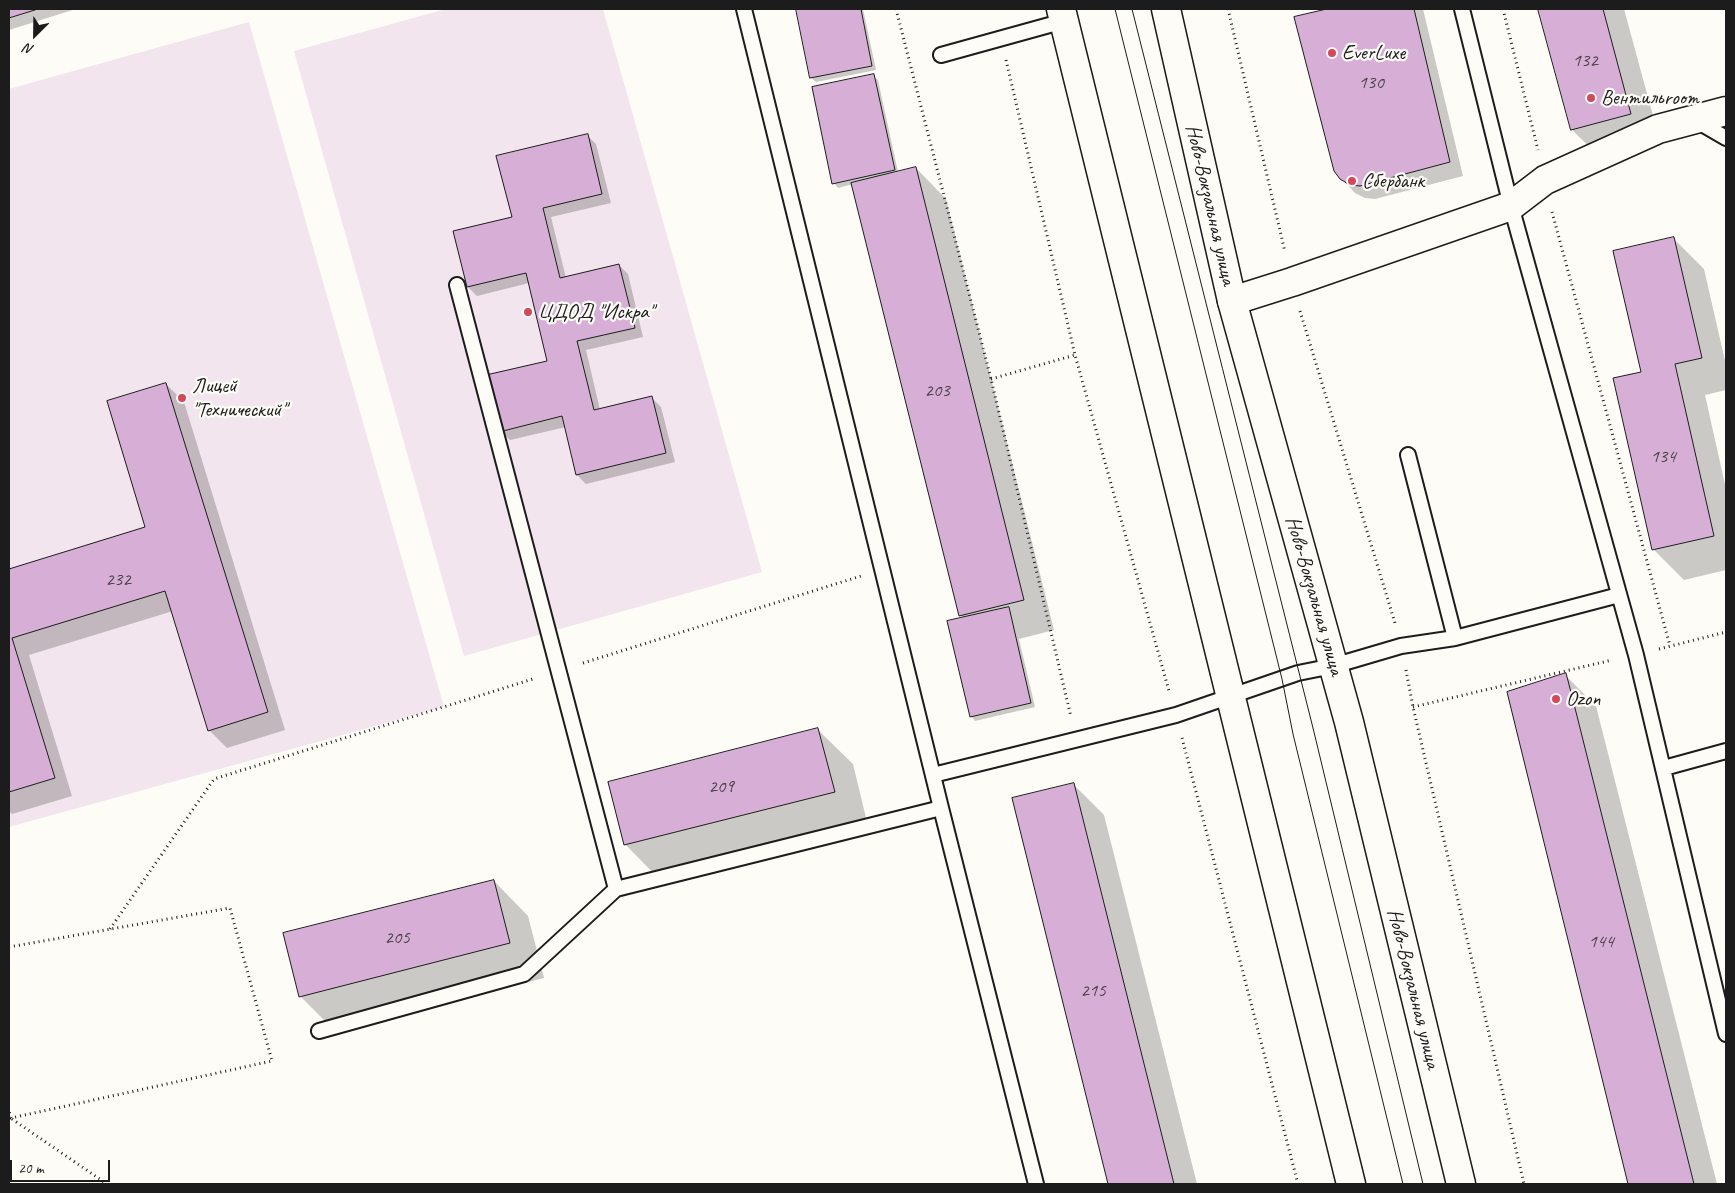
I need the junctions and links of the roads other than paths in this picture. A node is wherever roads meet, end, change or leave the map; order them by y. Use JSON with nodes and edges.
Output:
{"nodes":[{"id":1,"x":744,"y":9,"type":"edge"},
{"id":2,"x":1166,"y":9,"type":"edge"},
{"id":3,"x":1462,"y":9,"type":"edge"},
{"id":4,"x":1062,"y":15,"type":"edge"},
{"id":5,"x":941,"y":56,"type":"dead end"},
{"id":6,"x":1726,"y":111,"type":"edge"},
{"id":7,"x":1695,"y":120,"type":"junction"},
{"id":8,"x":1726,"y":138,"type":"edge"},
{"id":9,"x":1511,"y":206,"type":"junction"},
{"id":10,"x":457,"y":285,"type":"dead end"},
{"id":11,"x":1232,"y":301,"type":"junction"},
{"id":12,"x":1408,"y":455,"type":"dead end"},
{"id":13,"x":1619,"y":595,"type":"junction"},
{"id":14,"x":1455,"y":638,"type":"junction"},
{"id":15,"x":1333,"y":666,"type":"junction"},
{"id":16,"x":1230,"y":696,"type":"junction"},
{"id":17,"x":1726,"y":751,"type":"edge"},
{"id":18,"x":1664,"y":768,"type":"junction"},
{"id":19,"x":934,"y":775,"type":"junction"},
{"id":20,"x":941,"y":808,"type":"junction"},
{"id":21,"x":616,"y":889,"type":"junction"},
{"id":22,"x":319,"y":1031,"type":"dead end"},
{"id":23,"x":1726,"y":1034,"type":"edge"},
{"id":24,"x":1036,"y":1184,"type":"edge"},
{"id":25,"x":1351,"y":1184,"type":"edge"},
{"id":26,"x":1461,"y":1184,"type":"edge"}],
"edges":[{"from":1,"to":19,"type":"lane"},
{"from":2,"to":11,"type":"main road","name":"Ново-Вокзальная улица"},
{"from":3,"to":9,"type":"lane"},
{"from":4,"to":5,"type":"lane"},
{"from":4,"to":16,"type":"main road"},
{"from":6,"to":7,"type":"main road"},
{"from":7,"to":8,"type":"lane"},
{"from":7,"to":9,"type":"main road"},
{"from":9,"to":11,"type":"main road"},
{"from":9,"to":13,"type":"lane"},
{"from":10,"to":21,"type":"lane"},
{"from":11,"to":15,"type":"main road","name":"Ново-Вокзальная улица"},
{"from":12,"to":14,"type":"lane"},
{"from":13,"to":14,"type":"lane"},
{"from":13,"to":18,"type":"lane"},
{"from":14,"to":15,"type":"lane"},
{"from":15,"to":16,"type":"lane"},
{"from":15,"to":26,"type":"main road","name":"Ново-Вокзальная улица"},
{"from":16,"to":19,"type":"lane"},
{"from":16,"to":25,"type":"main road"},
{"from":17,"to":18,"type":"lane"},
{"from":18,"to":23,"type":"lane"},
{"from":19,"to":20,"type":"lane"},
{"from":20,"to":21,"type":"lane"},
{"from":20,"to":24,"type":"lane"},
{"from":21,"to":22,"type":"lane"}]}
